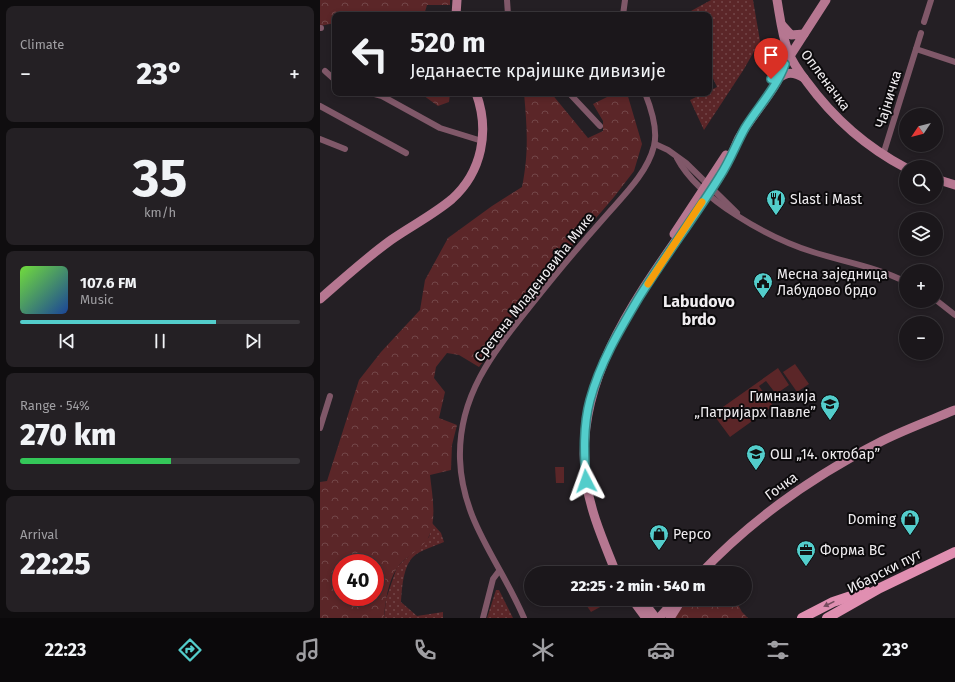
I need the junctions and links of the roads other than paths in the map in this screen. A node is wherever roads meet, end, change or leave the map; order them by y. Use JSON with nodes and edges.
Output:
{"nodes":[{"id":1,"x":458,"y":0,"type":"edge"},
{"id":2,"x":507,"y":0,"type":"edge"},
{"id":3,"x":624,"y":0,"type":"edge"},
{"id":4,"x":777,"y":0,"type":"edge"},
{"id":5,"x":826,"y":0,"type":"edge"},
{"id":6,"x":931,"y":0,"type":"edge"},
{"id":7,"x":456,"y":12,"type":"edge"},
{"id":8,"x":508,"y":12,"type":"edge"},
{"id":9,"x":623,"y":12,"type":"edge"},
{"id":10,"x":924,"y":22,"type":"dead end"},
{"id":11,"x":781,"y":24,"type":"junction"},
{"id":12,"x":921,"y":33,"type":"dead end"},
{"id":13,"x":804,"y":34,"type":"junction"},
{"id":14,"x":916,"y":49,"type":"junction"},
{"id":15,"x":790,"y":55,"type":"junction"},
{"id":16,"x":955,"y":62,"type":"edge"},
{"id":17,"x":785,"y":64,"type":"junction"},
{"id":18,"x":325,"y":71,"type":"dead end"},
{"id":19,"x":332,"y":77,"type":"edge"},
{"id":20,"x":804,"y":78,"type":"junction"},
{"id":21,"x":776,"y":82,"type":"junction"},
{"id":22,"x":382,"y":96,"type":"edge"},
{"id":23,"x":477,"y":96,"type":"edge"},
{"id":24,"x":572,"y":96,"type":"edge"},
{"id":25,"x":646,"y":96,"type":"edge"},
{"id":26,"x":320,"y":106,"type":"edge"},
{"id":27,"x":754,"y":114,"type":"junction"},
{"id":28,"x":600,"y":126,"type":"dead end"},
{"id":29,"x":320,"y":139,"type":"edge"},
{"id":30,"x":482,"y":141,"type":"junction"},
{"id":31,"x":655,"y":144,"type":"junction"},
{"id":32,"x":345,"y":149,"type":"dead end"},
{"id":33,"x":406,"y":152,"type":"dead end"},
{"id":34,"x":883,"y":155,"type":"junction"},
{"id":35,"x":899,"y":164,"type":"edge"},
{"id":36,"x":943,"y":181,"type":"edge"},
{"id":37,"x":955,"y":185,"type":"edge"},
{"id":38,"x":707,"y":188,"type":"junction"},
{"id":39,"x":899,"y":279,"type":"edge"},
{"id":40,"x":320,"y":299,"type":"edge"},
{"id":41,"x":943,"y":306,"type":"edge"},
{"id":42,"x":955,"y":315,"type":"edge"},
{"id":43,"x":330,"y":396,"type":"dead end"},
{"id":44,"x":955,"y":410,"type":"edge"},
{"id":45,"x":320,"y":428,"type":"edge"},
{"id":46,"x":955,"y":552,"type":"edge"},
{"id":47,"x":612,"y":564,"type":"edge"},
{"id":48,"x":708,"y":566,"type":"edge"},
{"id":49,"x":499,"y":571,"type":"junction"},
{"id":50,"x":880,"y":588,"type":"junction"},
{"id":51,"x":637,"y":606,"type":"edge"},
{"id":52,"x":648,"y":606,"type":"edge"},
{"id":53,"x":669,"y":606,"type":"edge"},
{"id":54,"x":678,"y":606,"type":"edge"},
{"id":55,"x":483,"y":618,"type":"edge"},
{"id":56,"x":524,"y":618,"type":"edge"},
{"id":57,"x":646,"y":618,"type":"edge"},
{"id":58,"x":657,"y":618,"type":"edge"},
{"id":59,"x":670,"y":618,"type":"edge"},
{"id":60,"x":802,"y":618,"type":"edge"},
{"id":61,"x":827,"y":618,"type":"edge"}],
"edges":[{"from":1,"to":7,"type":"street"},
{"from":2,"to":8,"type":"street"},
{"from":3,"to":9,"type":"street"},
{"from":4,"to":11,"type":"street","name":"Опленачка"},
{"from":5,"to":13,"type":"street"},
{"from":6,"to":10,"type":"street"},
{"from":11,"to":13,"type":"street"},
{"from":11,"to":15,"type":"street","name":"Опленачка"},
{"from":12,"to":14,"type":"street","name":"Чајничка"},
{"from":13,"to":15,"type":"street"},
{"from":14,"to":16,"type":"street"},
{"from":14,"to":34,"type":"street","name":"Чајничка"},
{"from":15,"to":17,"type":"street"},
{"from":15,"to":20,"type":"street","name":"Опленачка"},
{"from":17,"to":21,"type":"street"},
{"from":17,"to":27,"type":"street"},
{"from":18,"to":19,"type":"street"},
{"from":20,"to":21,"type":"street"},
{"from":20,"to":34,"type":"street","name":"Опленачка"},
{"from":21,"to":27,"type":"street"},
{"from":22,"to":30,"type":"street"},
{"from":23,"to":30,"type":"street"},
{"from":24,"to":28,"type":"street"},
{"from":25,"to":31,"type":"street","name":"Сретена Младеновића Мике"},
{"from":26,"to":33,"type":"street"},
{"from":27,"to":38,"type":"street"},
{"from":29,"to":32,"type":"street"},
{"from":30,"to":40,"type":"street"},
{"from":31,"to":38,"type":"street"},
{"from":31,"to":49,"type":"street","name":"Сретена Младеновића Мике"},
{"from":34,"to":35,"type":"street","name":"Опленачка"},
{"from":36,"to":37,"type":"street"},
{"from":38,"to":39,"type":"street"},
{"from":38,"to":47,"type":"street"},
{"from":41,"to":42,"type":"street"},
{"from":43,"to":45,"type":"street"},
{"from":44,"to":48,"type":"street","name":"Гочка"},
{"from":46,"to":50,"type":"main road","name":"Ибарски пут"},
{"from":49,"to":55,"type":"street"},
{"from":49,"to":56,"type":"street","name":"Сретена Младеновића Мике"},
{"from":50,"to":60,"type":"main road","one_way":true},
{"from":50,"to":61,"type":"main road","name":"Ибарски пут"},
{"from":51,"to":57,"type":"street"},
{"from":52,"to":58,"type":"street"},
{"from":53,"to":58,"type":"street"},
{"from":54,"to":59,"type":"street"}]}
